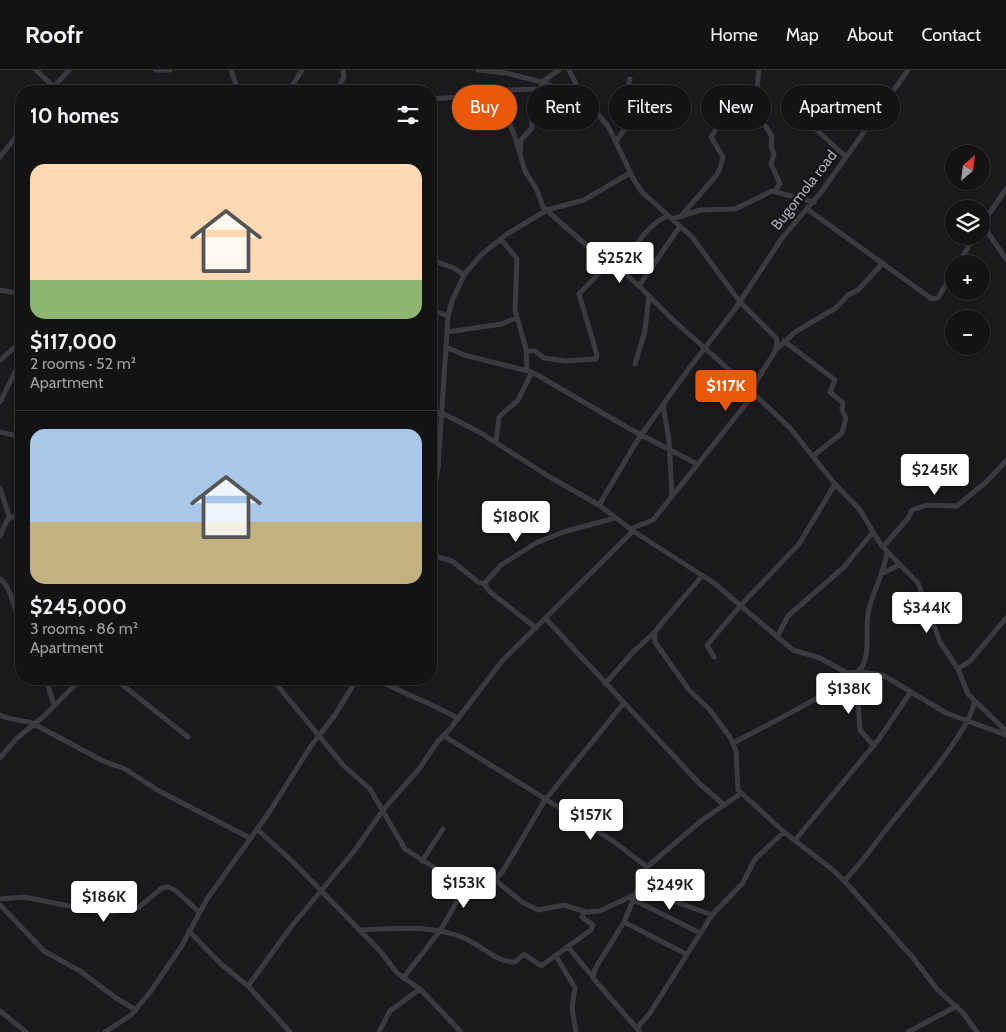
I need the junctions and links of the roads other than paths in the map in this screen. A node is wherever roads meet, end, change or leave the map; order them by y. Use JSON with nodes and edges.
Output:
{"nodes":[{"id":1,"x":36,"y":70,"type":"edge"},
{"id":2,"x":69,"y":70,"type":"edge"},
{"id":3,"x":156,"y":70,"type":"edge"},
{"id":4,"x":170,"y":70,"type":"edge"},
{"id":5,"x":231,"y":70,"type":"edge"},
{"id":6,"x":302,"y":70,"type":"edge"},
{"id":7,"x":342,"y":70,"type":"edge"},
{"id":8,"x":478,"y":70,"type":"edge"},
{"id":9,"x":559,"y":70,"type":"edge"},
{"id":10,"x":569,"y":70,"type":"edge"},
{"id":11,"x":759,"y":70,"type":"edge"},
{"id":12,"x":908,"y":70,"type":"edge"},
{"id":13,"x":630,"y":79,"type":"dead end"},
{"id":14,"x":542,"y":82,"type":"junction"},
{"id":15,"x":50,"y":85,"type":"edge"},
{"id":16,"x":58,"y":85,"type":"edge"},
{"id":17,"x":236,"y":85,"type":"edge"},
{"id":18,"x":293,"y":85,"type":"edge"},
{"id":19,"x":340,"y":85,"type":"edge"},
{"id":20,"x":541,"y":85,"type":"edge"},
{"id":21,"x":550,"y":85,"type":"edge"},
{"id":22,"x":577,"y":85,"type":"edge"},
{"id":23,"x":452,"y":97,"type":"edge"},
{"id":24,"x":437,"y":98,"type":"edge"},
{"id":25,"x":599,"y":114,"type":"edge"},
{"id":26,"x":512,"y":130,"type":"edge"},
{"id":27,"x":530,"y":130,"type":"edge"},
{"id":28,"x":716,"y":130,"type":"edge"},
{"id":29,"x":817,"y":130,"type":"edge"},
{"id":30,"x":15,"y":138,"type":"edge"},
{"id":31,"x":616,"y":141,"type":"junction"},
{"id":32,"x":0,"y":157,"type":"edge"},
{"id":33,"x":520,"y":157,"type":"junction"},
{"id":34,"x":846,"y":157,"type":"junction"},
{"id":35,"x":630,"y":173,"type":"junction"},
{"id":36,"x":1006,"y":189,"type":"edge"},
{"id":37,"x":775,"y":191,"type":"junction"},
{"id":38,"x":814,"y":202,"type":"junction"},
{"id":39,"x":807,"y":208,"type":"junction"},
{"id":40,"x":547,"y":210,"type":"junction"},
{"id":41,"x":990,"y":213,"type":"edge"},
{"id":42,"x":680,"y":217,"type":"junction"},
{"id":43,"x":670,"y":218,"type":"junction"},
{"id":44,"x":680,"y":226,"type":"junction"},
{"id":45,"x":990,"y":236,"type":"edge"},
{"id":46,"x":501,"y":239,"type":"junction"},
{"id":47,"x":1006,"y":259,"type":"edge"},
{"id":48,"x":437,"y":262,"type":"edge"},
{"id":49,"x":609,"y":263,"type":"junction"},
{"id":50,"x":883,"y":263,"type":"junction"},
{"id":51,"x":621,"y":270,"type":"junction"},
{"id":52,"x":464,"y":274,"type":"junction"},
{"id":53,"x":639,"y":286,"type":"junction"},
{"id":54,"x":945,"y":286,"type":"edge"},
{"id":55,"x":0,"y":290,"type":"edge"},
{"id":56,"x":15,"y":293,"type":"edge"},
{"id":57,"x":649,"y":296,"type":"junction"},
{"id":58,"x":740,"y":302,"type":"junction"},
{"id":59,"x":437,"y":312,"type":"edge"},
{"id":60,"x":448,"y":316,"type":"junction"},
{"id":61,"x":516,"y":318,"type":"junction"},
{"id":62,"x":447,"y":332,"type":"junction"},
{"id":63,"x":784,"y":341,"type":"junction"},
{"id":64,"x":15,"y":347,"type":"edge"},
{"id":65,"x":446,"y":347,"type":"junction"},
{"id":66,"x":704,"y":348,"type":"junction"},
{"id":67,"x":776,"y":349,"type":"junction"},
{"id":68,"x":526,"y":351,"type":"junction"},
{"id":69,"x":0,"y":360,"type":"edge"},
{"id":70,"x":636,"y":364,"type":"dead end"},
{"id":71,"x":530,"y":371,"type":"junction"},
{"id":72,"x":15,"y":372,"type":"edge"},
{"id":73,"x":754,"y":393,"type":"junction"},
{"id":74,"x":0,"y":402,"type":"edge"},
{"id":75,"x":663,"y":406,"type":"junction"},
{"id":76,"x":437,"y":412,"type":"edge"},
{"id":77,"x":442,"y":414,"type":"junction"},
{"id":78,"x":0,"y":432,"type":"edge"},
{"id":79,"x":642,"y":434,"type":"junction"},
{"id":80,"x":15,"y":436,"type":"edge"},
{"id":81,"x":496,"y":442,"type":"junction"},
{"id":82,"x":670,"y":448,"type":"junction"},
{"id":83,"x":813,"y":456,"type":"junction"},
{"id":84,"x":1006,"y":461,"type":"edge"},
{"id":85,"x":697,"y":464,"type":"junction"},
{"id":86,"x":437,"y":472,"type":"edge"},
{"id":87,"x":835,"y":484,"type":"junction"},
{"id":88,"x":0,"y":488,"type":"edge"},
{"id":89,"x":2,"y":496,"type":"edge"},
{"id":90,"x":672,"y":497,"type":"junction"},
{"id":91,"x":598,"y":505,"type":"junction"},
{"id":92,"x":15,"y":517,"type":"edge"},
{"id":93,"x":615,"y":518,"type":"junction"},
{"id":94,"x":9,"y":520,"type":"junction"},
{"id":95,"x":631,"y":530,"type":"junction"},
{"id":96,"x":873,"y":532,"type":"junction"},
{"id":97,"x":0,"y":536,"type":"edge"},
{"id":98,"x":885,"y":549,"type":"junction"},
{"id":99,"x":437,"y":557,"type":"edge"},
{"id":100,"x":899,"y":565,"type":"junction"},
{"id":101,"x":883,"y":573,"type":"junction"},
{"id":102,"x":702,"y":576,"type":"junction"},
{"id":103,"x":0,"y":579,"type":"edge"},
{"id":104,"x":484,"y":584,"type":"junction"},
{"id":105,"x":741,"y":605,"type":"junction"},
{"id":106,"x":15,"y":612,"type":"edge"},
{"id":107,"x":1006,"y":618,"type":"edge"},
{"id":108,"x":546,"y":619,"type":"junction"},
{"id":109,"x":536,"y":628,"type":"junction"},
{"id":110,"x":655,"y":632,"type":"junction"},
{"id":111,"x":777,"y":638,"type":"junction"},
{"id":112,"x":714,"y":657,"type":"dead end"},
{"id":113,"x":958,"y":669,"type":"junction"},
{"id":114,"x":860,"y":672,"type":"junction"},
{"id":115,"x":605,"y":684,"type":"junction"},
{"id":116,"x":48,"y":685,"type":"edge"},
{"id":117,"x":75,"y":685,"type":"edge"},
{"id":118,"x":123,"y":685,"type":"edge"},
{"id":119,"x":277,"y":685,"type":"edge"},
{"id":120,"x":353,"y":685,"type":"edge"},
{"id":121,"x":388,"y":685,"type":"edge"},
{"id":122,"x":910,"y":693,"type":"junction"},
{"id":123,"x":974,"y":701,"type":"junction"},
{"id":124,"x":623,"y":704,"type":"junction"},
{"id":125,"x":54,"y":705,"type":"junction"},
{"id":126,"x":0,"y":715,"type":"edge"},
{"id":127,"x":458,"y":718,"type":"junction"},
{"id":128,"x":966,"y":722,"type":"junction"},
{"id":129,"x":34,"y":724,"type":"junction"},
{"id":130,"x":1006,"y":731,"type":"edge"},
{"id":131,"x":1006,"y":735,"type":"edge"},
{"id":132,"x":188,"y":736,"type":"dead end"},
{"id":133,"x":320,"y":736,"type":"junction"},
{"id":134,"x":444,"y":736,"type":"junction"},
{"id":135,"x":733,"y":743,"type":"junction"},
{"id":136,"x":874,"y":746,"type":"junction"},
{"id":137,"x":0,"y":758,"type":"edge"},
{"id":138,"x":740,"y":794,"type":"junction"},
{"id":139,"x":545,"y":800,"type":"junction"},
{"id":140,"x":724,"y":805,"type":"junction"},
{"id":141,"x":383,"y":810,"type":"junction"},
{"id":142,"x":257,"y":829,"type":"junction"},
{"id":143,"x":443,"y":829,"type":"dead end"},
{"id":144,"x":784,"y":832,"type":"junction"},
{"id":145,"x":250,"y":838,"type":"junction"},
{"id":146,"x":796,"y":839,"type":"junction"},
{"id":147,"x":422,"y":861,"type":"junction"},
{"id":148,"x":647,"y":866,"type":"junction"},
{"id":149,"x":466,"y":876,"type":"junction"},
{"id":150,"x":495,"y":880,"type":"junction"},
{"id":151,"x":844,"y":882,"type":"junction"},
{"id":152,"x":640,"y":884,"type":"junction"},
{"id":153,"x":320,"y":890,"type":"junction"},
{"id":154,"x":633,"y":897,"type":"junction"},
{"id":155,"x":0,"y":899,"type":"edge"},
{"id":156,"x":0,"y":906,"type":"edge"},
{"id":157,"x":584,"y":911,"type":"junction"},
{"id":158,"x":199,"y":912,"type":"junction"},
{"id":159,"x":712,"y":915,"type":"junction"},
{"id":160,"x":624,"y":922,"type":"junction"},
{"id":161,"x":359,"y":930,"type":"junction"},
{"id":162,"x":189,"y":931,"type":"junction"},
{"id":163,"x":440,"y":931,"type":"junction"},
{"id":164,"x":700,"y":933,"type":"junction"},
{"id":165,"x":568,"y":947,"type":"junction"},
{"id":166,"x":686,"y":954,"type":"junction"},
{"id":167,"x":556,"y":956,"type":"junction"},
{"id":168,"x":593,"y":977,"type":"junction"},
{"id":169,"x":403,"y":978,"type":"junction"},
{"id":170,"x":248,"y":986,"type":"junction"},
{"id":171,"x":420,"y":989,"type":"junction"},
{"id":172,"x":956,"y":1006,"type":"junction"},
{"id":173,"x":136,"y":1010,"type":"junction"},
{"id":174,"x":0,"y":1011,"type":"edge"},
{"id":175,"x":638,"y":1030,"type":"edge"},
{"id":176,"x":26,"y":1032,"type":"edge"},
{"id":177,"x":105,"y":1032,"type":"edge"},
{"id":178,"x":290,"y":1032,"type":"edge"},
{"id":179,"x":379,"y":1032,"type":"edge"},
{"id":180,"x":461,"y":1032,"type":"edge"},
{"id":181,"x":576,"y":1032,"type":"edge"},
{"id":182,"x":908,"y":1032,"type":"edge"},
{"id":183,"x":977,"y":1032,"type":"edge"}],
"edges":[{"from":1,"to":15,"type":"street"},
{"from":2,"to":16,"type":"street"},
{"from":3,"to":4,"type":"street"},
{"from":5,"to":17,"type":"street"},
{"from":6,"to":18,"type":"street"},
{"from":7,"to":19,"type":"street"},
{"from":8,"to":14,"type":"street"},
{"from":9,"to":14,"type":"street"},
{"from":10,"to":22,"type":"street"},
{"from":11,"to":37,"type":"street"},
{"from":12,"to":34,"type":"street","name":"Bugomola road"},
{"from":13,"to":31,"type":"street"},
{"from":14,"to":20,"type":"street"},
{"from":14,"to":21,"type":"street"},
{"from":23,"to":24,"type":"street"},
{"from":25,"to":31,"type":"street"},
{"from":26,"to":33,"type":"street"},
{"from":27,"to":33,"type":"street"},
{"from":28,"to":42,"type":"street"},
{"from":29,"to":34,"type":"street"},
{"from":30,"to":32,"type":"street"},
{"from":31,"to":35,"type":"street"},
{"from":33,"to":40,"type":"street"},
{"from":34,"to":38,"type":"street","name":"Bugomola road"},
{"from":35,"to":40,"type":"street"},
{"from":35,"to":43,"type":"street"},
{"from":36,"to":41,"type":"street"},
{"from":37,"to":38,"type":"street"},
{"from":37,"to":42,"type":"street"},
{"from":38,"to":39,"type":"street","name":"Bugomola road"},
{"from":39,"to":50,"type":"street"},
{"from":39,"to":58,"type":"street","name":"Bugomola road"},
{"from":40,"to":46,"type":"street"},
{"from":40,"to":49,"type":"street"},
{"from":42,"to":43,"type":"street"},
{"from":43,"to":44,"type":"street"},
{"from":43,"to":51,"type":"street"},
{"from":44,"to":53,"type":"street"},
{"from":44,"to":58,"type":"street"},
{"from":45,"to":47,"type":"street"},
{"from":46,"to":52,"type":"street"},
{"from":46,"to":61,"type":"street"},
{"from":48,"to":52,"type":"street"},
{"from":49,"to":51,"type":"street"},
{"from":49,"to":68,"type":"street"},
{"from":50,"to":54,"type":"street"},
{"from":50,"to":63,"type":"street"},
{"from":51,"to":53,"type":"street"},
{"from":52,"to":60,"type":"street"},
{"from":53,"to":57,"type":"street"},
{"from":55,"to":56,"type":"street"},
{"from":57,"to":66,"type":"street"},
{"from":57,"to":70,"type":"street"},
{"from":58,"to":66,"type":"street","name":"Bugomola road"},
{"from":58,"to":67,"type":"street"},
{"from":59,"to":60,"type":"street"},
{"from":60,"to":62,"type":"street"},
{"from":61,"to":62,"type":"street"},
{"from":61,"to":68,"type":"street"},
{"from":62,"to":65,"type":"street"},
{"from":63,"to":67,"type":"street"},
{"from":63,"to":83,"type":"street"},
{"from":64,"to":69,"type":"street"},
{"from":65,"to":71,"type":"street"},
{"from":65,"to":77,"type":"street"},
{"from":66,"to":73,"type":"street"},
{"from":66,"to":75,"type":"street","name":"Bugomola road"},
{"from":67,"to":73,"type":"street"},
{"from":68,"to":71,"type":"street"},
{"from":71,"to":79,"type":"street"},
{"from":71,"to":81,"type":"street"},
{"from":72,"to":74,"type":"street"},
{"from":73,"to":83,"type":"street"},
{"from":73,"to":85,"type":"street"},
{"from":75,"to":79,"type":"street","name":"Bugomola road"},
{"from":75,"to":82,"type":"street"},
{"from":76,"to":77,"type":"street"},
{"from":77,"to":81,"type":"street"},
{"from":77,"to":86,"type":"street"},
{"from":78,"to":80,"type":"street"},
{"from":79,"to":82,"type":"street"},
{"from":79,"to":91,"type":"street","name":"Bugomola road"},
{"from":81,"to":91,"type":"street"},
{"from":82,"to":85,"type":"street"},
{"from":82,"to":90,"type":"street"},
{"from":83,"to":87,"type":"street"},
{"from":84,"to":98,"type":"street"},
{"from":85,"to":90,"type":"street"},
{"from":87,"to":96,"type":"street"},
{"from":87,"to":105,"type":"street"},
{"from":88,"to":89,"type":"street"},
{"from":89,"to":94,"type":"street"},
{"from":90,"to":95,"type":"street"},
{"from":91,"to":93,"type":"street"},
{"from":92,"to":94,"type":"street"},
{"from":93,"to":95,"type":"street"},
{"from":93,"to":104,"type":"street"},
{"from":94,"to":97,"type":"street"},
{"from":95,"to":102,"type":"street"},
{"from":95,"to":108,"type":"street"},
{"from":96,"to":98,"type":"street"},
{"from":96,"to":111,"type":"street"},
{"from":98,"to":100,"type":"street"},
{"from":98,"to":101,"type":"street"},
{"from":99,"to":104,"type":"street"},
{"from":100,"to":101,"type":"street"},
{"from":100,"to":113,"type":"street"},
{"from":101,"to":114,"type":"street"},
{"from":102,"to":105,"type":"street"},
{"from":102,"to":110,"type":"street"},
{"from":103,"to":106,"type":"street"},
{"from":104,"to":109,"type":"street"},
{"from":105,"to":111,"type":"street"},
{"from":105,"to":112,"type":"street"},
{"from":107,"to":113,"type":"street"},
{"from":108,"to":109,"type":"street"},
{"from":108,"to":115,"type":"street"},
{"from":109,"to":127,"type":"street"},
{"from":110,"to":115,"type":"street"},
{"from":110,"to":135,"type":"street"},
{"from":111,"to":114,"type":"street"},
{"from":113,"to":123,"type":"street"},
{"from":114,"to":122,"type":"street"},
{"from":114,"to":135,"type":"street"},
{"from":114,"to":136,"type":"street"},
{"from":115,"to":124,"type":"street"},
{"from":116,"to":125,"type":"street"},
{"from":117,"to":125,"type":"street"},
{"from":118,"to":132,"type":"street"},
{"from":119,"to":133,"type":"street"},
{"from":120,"to":133,"type":"street"},
{"from":121,"to":127,"type":"street"},
{"from":122,"to":128,"type":"street"},
{"from":122,"to":136,"type":"street"},
{"from":123,"to":128,"type":"street"},
{"from":123,"to":130,"type":"street"},
{"from":124,"to":139,"type":"street"},
{"from":124,"to":140,"type":"street"},
{"from":125,"to":129,"type":"street"},
{"from":126,"to":129,"type":"street"},
{"from":127,"to":134,"type":"street"},
{"from":128,"to":131,"type":"street"},
{"from":128,"to":151,"type":"street"},
{"from":129,"to":137,"type":"street"},
{"from":129,"to":145,"type":"street"},
{"from":133,"to":141,"type":"street"},
{"from":133,"to":142,"type":"street"},
{"from":134,"to":139,"type":"street"},
{"from":134,"to":141,"type":"street"},
{"from":135,"to":138,"type":"street"},
{"from":136,"to":146,"type":"street"},
{"from":138,"to":140,"type":"street"},
{"from":138,"to":144,"type":"street"},
{"from":139,"to":148,"type":"street"},
{"from":139,"to":150,"type":"street"},
{"from":140,"to":148,"type":"street"},
{"from":141,"to":147,"type":"street"},
{"from":141,"to":153,"type":"street"},
{"from":142,"to":145,"type":"street"},
{"from":142,"to":153,"type":"street"},
{"from":143,"to":147,"type":"street"},
{"from":144,"to":146,"type":"street"},
{"from":144,"to":159,"type":"street"},
{"from":145,"to":158,"type":"street"},
{"from":146,"to":151,"type":"street"},
{"from":147,"to":149,"type":"street"},
{"from":148,"to":152,"type":"street"},
{"from":149,"to":150,"type":"street"},
{"from":149,"to":163,"type":"street"},
{"from":150,"to":157,"type":"street"},
{"from":151,"to":172,"type":"street"},
{"from":152,"to":154,"type":"street"},
{"from":152,"to":159,"type":"street"},
{"from":153,"to":161,"type":"street"},
{"from":153,"to":170,"type":"street"},
{"from":154,"to":157,"type":"street"},
{"from":154,"to":160,"type":"street"},
{"from":154,"to":164,"type":"street"},
{"from":155,"to":158,"type":"street"},
{"from":156,"to":173,"type":"street"},
{"from":157,"to":165,"type":"street"},
{"from":158,"to":162,"type":"street"},
{"from":159,"to":164,"type":"street"},
{"from":160,"to":166,"type":"street"},
{"from":160,"to":168,"type":"street"},
{"from":161,"to":163,"type":"street"},
{"from":161,"to":169,"type":"street"},
{"from":162,"to":170,"type":"street"},
{"from":162,"to":173,"type":"street"},
{"from":163,"to":167,"type":"street"},
{"from":163,"to":169,"type":"street"},
{"from":164,"to":166,"type":"street"},
{"from":165,"to":167,"type":"street"},
{"from":165,"to":168,"type":"street"},
{"from":166,"to":175,"type":"street"},
{"from":167,"to":181,"type":"street"},
{"from":168,"to":175,"type":"street"},
{"from":169,"to":171,"type":"street"},
{"from":170,"to":178,"type":"street"},
{"from":171,"to":179,"type":"street"},
{"from":171,"to":180,"type":"street"},
{"from":172,"to":182,"type":"street"},
{"from":172,"to":183,"type":"street"},
{"from":173,"to":177,"type":"street"},
{"from":174,"to":176,"type":"street"}]}
